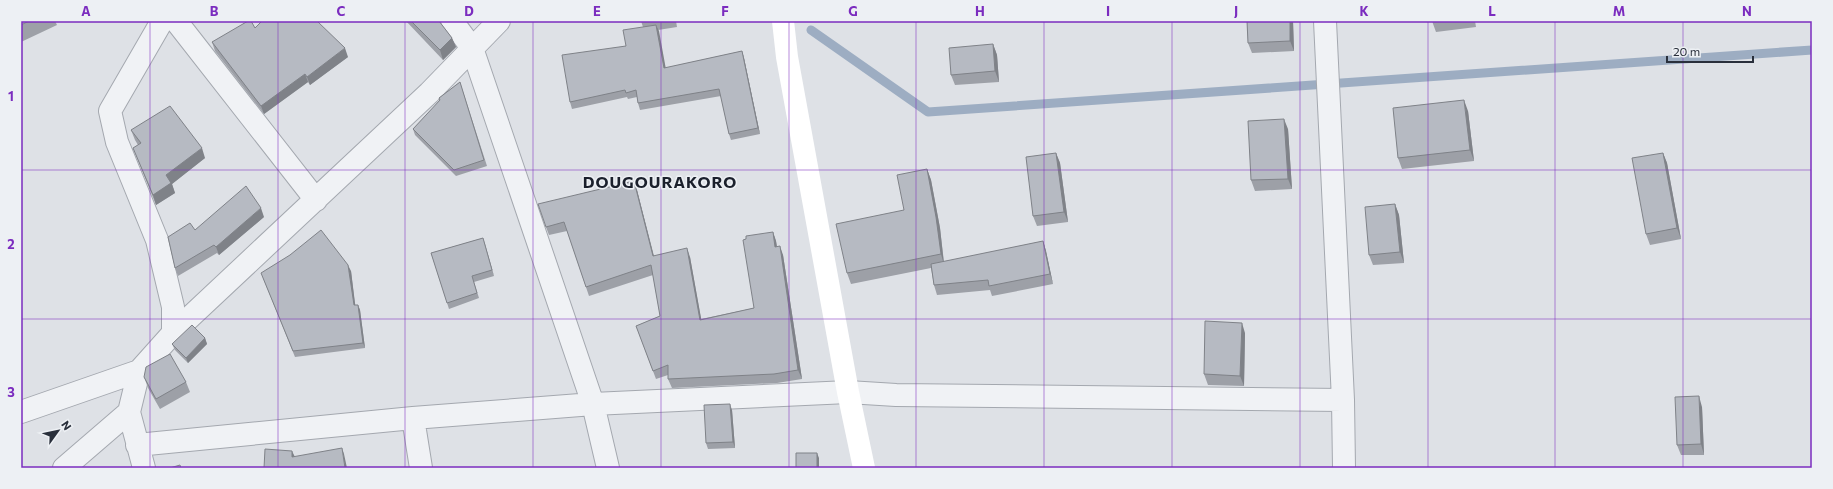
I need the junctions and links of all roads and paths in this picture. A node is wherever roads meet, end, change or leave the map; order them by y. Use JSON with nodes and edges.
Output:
{"nodes":[{"id":1,"x":162,"y":21,"type":"edge"},
{"id":2,"x":176,"y":21,"type":"edge"},
{"id":3,"x":452,"y":21,"type":"edge"},
{"id":4,"x":499,"y":21,"type":"edge"},
{"id":5,"x":783,"y":21,"type":"edge"},
{"id":6,"x":1325,"y":21,"type":"edge"},
{"id":7,"x":472,"y":48,"type":"junction"},
{"id":8,"x":316,"y":200,"type":"junction"},
{"id":9,"x":173,"y":333,"type":"junction"},
{"id":10,"x":139,"y":371,"type":"junction"},
{"id":11,"x":848,"y":392,"type":"junction"},
{"id":12,"x":1343,"y":400,"type":"junction"},
{"id":13,"x":593,"y":404,"type":"junction"},
{"id":14,"x":21,"y":412,"type":"edge"},
{"id":15,"x":130,"y":412,"type":"junction"},
{"id":16,"x":413,"y":418,"type":"junction"},
{"id":17,"x":137,"y":445,"type":"junction"},
{"id":18,"x":64,"y":468,"type":"edge"},
{"id":19,"x":144,"y":468,"type":"edge"},
{"id":20,"x":421,"y":468,"type":"edge"},
{"id":21,"x":608,"y":468,"type":"edge"},
{"id":22,"x":864,"y":468,"type":"edge"},
{"id":23,"x":1344,"y":468,"type":"edge"}],
"edges":[{"from":1,"to":9,"type":"street"},
{"from":2,"to":8,"type":"street"},
{"from":3,"to":7,"type":"street"},
{"from":4,"to":7,"type":"street"},
{"from":5,"to":11,"type":"main road"},
{"from":6,"to":12,"type":"street"},
{"from":7,"to":8,"type":"street"},
{"from":7,"to":13,"type":"street"},
{"from":8,"to":9,"type":"street"},
{"from":9,"to":10,"type":"street"},
{"from":10,"to":14,"type":"street"},
{"from":10,"to":15,"type":"street"},
{"from":11,"to":12,"type":"street"},
{"from":11,"to":13,"type":"street"},
{"from":11,"to":22,"type":"main road"},
{"from":12,"to":23,"type":"street"},
{"from":13,"to":16,"type":"street"},
{"from":13,"to":21,"type":"street"},
{"from":15,"to":17,"type":"street"},
{"from":15,"to":18,"type":"street"},
{"from":16,"to":17,"type":"street"},
{"from":16,"to":20,"type":"street"},
{"from":17,"to":19,"type":"street"}]}
